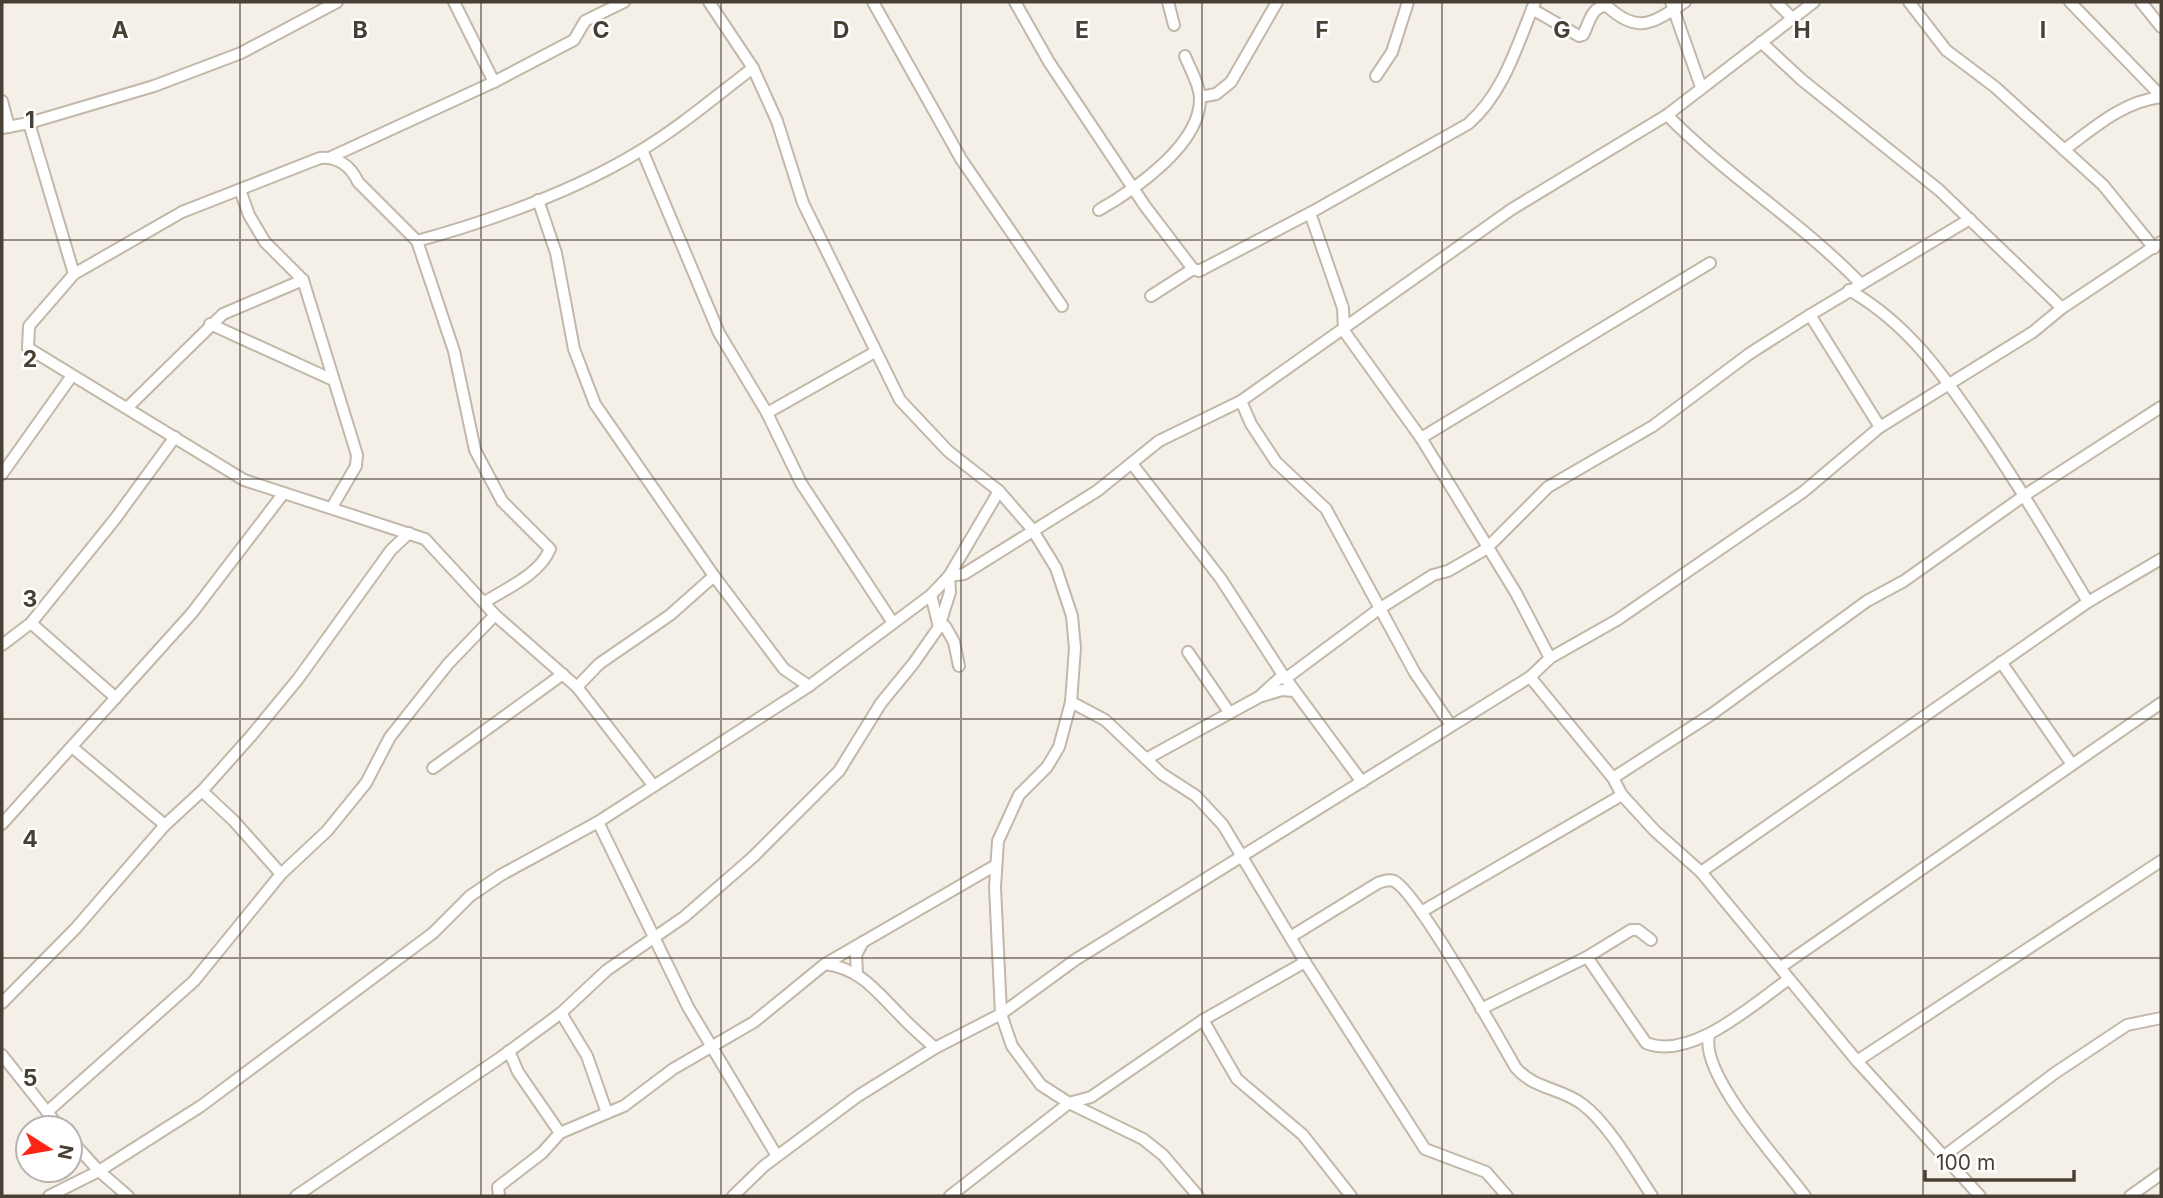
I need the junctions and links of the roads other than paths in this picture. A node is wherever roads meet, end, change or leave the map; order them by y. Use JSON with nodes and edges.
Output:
{"nodes":[{"id":1,"x":337,"y":2,"type":"edge"},
{"id":2,"x":454,"y":2,"type":"edge"},
{"id":3,"x":624,"y":2,"type":"edge"},
{"id":4,"x":709,"y":2,"type":"edge"},
{"id":5,"x":873,"y":2,"type":"edge"},
{"id":6,"x":1016,"y":2,"type":"edge"},
{"id":7,"x":1168,"y":2,"type":"edge"},
{"id":8,"x":1277,"y":2,"type":"edge"},
{"id":9,"x":1408,"y":2,"type":"edge"},
{"id":10,"x":1685,"y":2,"type":"edge"},
{"id":11,"x":1776,"y":2,"type":"edge"},
{"id":12,"x":1814,"y":2,"type":"edge"},
{"id":13,"x":1909,"y":2,"type":"edge"},
{"id":14,"x":2070,"y":2,"type":"edge"},
{"id":15,"x":2141,"y":2,"type":"edge"},
{"id":16,"x":1533,"y":5,"type":"edge"},
{"id":17,"x":1672,"y":6,"type":"edge"},
{"id":18,"x":1792,"y":18,"type":"junction"},
{"id":19,"x":1174,"y":25,"type":"dead end"},
{"id":20,"x":2161,"y":27,"type":"edge"},
{"id":21,"x":1761,"y":42,"type":"junction"},
{"id":22,"x":1185,"y":56,"type":"dead end"},
{"id":23,"x":753,"y":68,"type":"junction"},
{"id":24,"x":1376,"y":76,"type":"dead end"},
{"id":25,"x":494,"y":82,"type":"junction"},
{"id":26,"x":1701,"y":87,"type":"junction"},
{"id":27,"x":1200,"y":97,"type":"junction"},
{"id":28,"x":2161,"y":97,"type":"edge"},
{"id":29,"x":2,"y":101,"type":"edge"},
{"id":30,"x":1668,"y":115,"type":"junction"},
{"id":31,"x":29,"y":123,"type":"junction"},
{"id":32,"x":6,"y":127,"type":"edge"},
{"id":33,"x":642,"y":150,"type":"junction"},
{"id":34,"x":2064,"y":150,"type":"junction"},
{"id":35,"x":331,"y":157,"type":"junction"},
{"id":36,"x":240,"y":190,"type":"junction"},
{"id":37,"x":1136,"y":190,"type":"junction"},
{"id":38,"x":538,"y":200,"type":"junction"},
{"id":39,"x":1099,"y":210,"type":"dead end"},
{"id":40,"x":1310,"y":213,"type":"junction"},
{"id":41,"x":1970,"y":219,"type":"junction"},
{"id":42,"x":417,"y":241,"type":"junction"},
{"id":43,"x":2157,"y":245,"type":"edge"},
{"id":44,"x":1710,"y":263,"type":"dead end"},
{"id":45,"x":1193,"y":269,"type":"junction"},
{"id":46,"x":74,"y":274,"type":"junction"},
{"id":47,"x":303,"y":280,"type":"junction"},
{"id":48,"x":1860,"y":283,"type":"junction"},
{"id":49,"x":1849,"y":290,"type":"junction"},
{"id":50,"x":1151,"y":296,"type":"dead end"},
{"id":51,"x":1062,"y":306,"type":"dead end"},
{"id":52,"x":2062,"y":308,"type":"junction"},
{"id":53,"x":1810,"y":315,"type":"junction"},
{"id":54,"x":210,"y":324,"type":"junction"},
{"id":55,"x":1344,"y":331,"type":"junction"},
{"id":56,"x":875,"y":352,"type":"junction"},
{"id":57,"x":71,"y":377,"type":"junction"},
{"id":58,"x":333,"y":380,"type":"junction"},
{"id":59,"x":1951,"y":385,"type":"junction"},
{"id":60,"x":1241,"y":401,"type":"junction"},
{"id":61,"x":128,"y":407,"type":"junction"},
{"id":62,"x":2161,"y":407,"type":"edge"},
{"id":63,"x":767,"y":413,"type":"junction"},
{"id":64,"x":1880,"y":427,"type":"junction"},
{"id":65,"x":175,"y":438,"type":"junction"},
{"id":66,"x":1420,"y":439,"type":"junction"},
{"id":67,"x":1133,"y":466,"type":"junction"},
{"id":68,"x":2,"y":474,"type":"edge"},
{"id":69,"x":999,"y":491,"type":"junction"},
{"id":70,"x":283,"y":494,"type":"junction"},
{"id":71,"x":2025,"y":495,"type":"junction"},
{"id":72,"x":332,"y":507,"type":"junction"},
{"id":73,"x":1032,"y":529,"type":"junction"},
{"id":74,"x":409,"y":533,"type":"junction"},
{"id":75,"x":1486,"y":549,"type":"junction"},
{"id":76,"x":2161,"y":559,"type":"edge"},
{"id":77,"x":714,"y":576,"type":"junction"},
{"id":78,"x":949,"y":576,"type":"junction"},
{"id":79,"x":931,"y":595,"type":"junction"},
{"id":80,"x":485,"y":602,"type":"junction"},
{"id":81,"x":2088,"y":602,"type":"junction"},
{"id":82,"x":1380,"y":609,"type":"junction"},
{"id":83,"x":495,"y":615,"type":"junction"},
{"id":84,"x":31,"y":623,"type":"junction"},
{"id":85,"x":893,"y":623,"type":"junction"},
{"id":86,"x":939,"y":627,"type":"junction"},
{"id":87,"x":2,"y":645,"type":"edge"},
{"id":88,"x":1188,"y":652,"type":"dead end"},
{"id":89,"x":1550,"y":658,"type":"junction"},
{"id":90,"x":2001,"y":662,"type":"junction"},
{"id":91,"x":959,"y":666,"type":"dead end"},
{"id":92,"x":563,"y":674,"type":"junction"},
{"id":93,"x":1284,"y":677,"type":"junction"},
{"id":94,"x":1530,"y":677,"type":"junction"},
{"id":95,"x":809,"y":686,"type":"junction"},
{"id":96,"x":577,"y":687,"type":"junction"},
{"id":97,"x":1294,"y":691,"type":"junction"},
{"id":98,"x":1259,"y":697,"type":"junction"},
{"id":99,"x":116,"y":698,"type":"junction"},
{"id":100,"x":1071,"y":702,"type":"junction"},
{"id":101,"x":2161,"y":703,"type":"edge"},
{"id":102,"x":1229,"y":712,"type":"junction"},
{"id":103,"x":1450,"y":724,"type":"junction"},
{"id":104,"x":72,"y":747,"type":"junction"},
{"id":105,"x":1146,"y":759,"type":"junction"},
{"id":106,"x":2071,"y":763,"type":"junction"},
{"id":107,"x":433,"y":768,"type":"dead end"},
{"id":108,"x":1613,"y":778,"type":"junction"},
{"id":109,"x":1362,"y":782,"type":"junction"},
{"id":110,"x":653,"y":785,"type":"junction"},
{"id":111,"x":202,"y":791,"type":"junction"},
{"id":112,"x":1622,"y":795,"type":"junction"},
{"id":113,"x":598,"y":822,"type":"junction"},
{"id":114,"x":2,"y":824,"type":"edge"},
{"id":115,"x":165,"y":825,"type":"junction"},
{"id":116,"x":1241,"y":857,"type":"junction"},
{"id":117,"x":2161,"y":861,"type":"edge"},
{"id":118,"x":996,"y":865,"type":"junction"},
{"id":119,"x":1701,"y":872,"type":"junction"},
{"id":120,"x":281,"y":874,"type":"junction"},
{"id":121,"x":1420,"y":912,"type":"junction"},
{"id":122,"x":655,"y":935,"type":"junction"},
{"id":123,"x":1292,"y":936,"type":"junction"},
{"id":124,"x":865,"y":940,"type":"junction"},
{"id":125,"x":1651,"y":940,"type":"dead end"},
{"id":126,"x":1587,"y":957,"type":"junction"},
{"id":127,"x":1306,"y":962,"type":"junction"},
{"id":128,"x":825,"y":964,"type":"junction"},
{"id":129,"x":1781,"y":967,"type":"junction"},
{"id":130,"x":857,"y":973,"type":"junction"},
{"id":131,"x":1789,"y":979,"type":"junction"},
{"id":132,"x":2,"y":1003,"type":"edge"},
{"id":133,"x":1481,"y":1009,"type":"junction"},
{"id":134,"x":561,"y":1013,"type":"junction"},
{"id":135,"x":1001,"y":1014,"type":"junction"},
{"id":136,"x":2161,"y":1018,"type":"edge"},
{"id":137,"x":1203,"y":1020,"type":"junction"},
{"id":138,"x":1709,"y":1036,"type":"junction"},
{"id":139,"x":712,"y":1048,"type":"junction"},
{"id":140,"x":935,"y":1048,"type":"junction"},
{"id":141,"x":509,"y":1051,"type":"junction"},
{"id":142,"x":3,"y":1059,"type":"edge"},
{"id":143,"x":1857,"y":1061,"type":"junction"},
{"id":144,"x":1069,"y":1104,"type":"junction"},
{"id":145,"x":47,"y":1112,"type":"joint"},
{"id":146,"x":607,"y":1113,"type":"junction"},
{"id":147,"x":560,"y":1133,"type":"junction"},
{"id":148,"x":84,"y":1154,"type":"edge"},
{"id":149,"x":777,"y":1156,"type":"junction"},
{"id":150,"x":1944,"y":1156,"type":"junction"},
{"id":151,"x":99,"y":1171,"type":"junction"},
{"id":152,"x":2161,"y":1174,"type":"edge"},
{"id":153,"x":2144,"y":1187,"type":"junction"},
{"id":154,"x":49,"y":1196,"type":"edge"},
{"id":155,"x":128,"y":1196,"type":"edge"},
{"id":156,"x":296,"y":1196,"type":"edge"},
{"id":157,"x":499,"y":1196,"type":"edge"},
{"id":158,"x":733,"y":1196,"type":"edge"},
{"id":159,"x":950,"y":1196,"type":"edge"},
{"id":160,"x":1199,"y":1196,"type":"edge"},
{"id":161,"x":1351,"y":1196,"type":"edge"},
{"id":162,"x":1507,"y":1196,"type":"edge"},
{"id":163,"x":1652,"y":1196,"type":"edge"},
{"id":164,"x":1805,"y":1196,"type":"edge"},
{"id":165,"x":1980,"y":1196,"type":"edge"},
{"id":166,"x":2130,"y":1196,"type":"edge"},
{"id":167,"x":2151,"y":1196,"type":"edge"}],
"edges":[{"from":1,"to":31,"type":"street"},
{"from":2,"to":25,"type":"street"},
{"from":3,"to":25,"type":"street"},
{"from":4,"to":23,"type":"street"},
{"from":5,"to":51,"type":"street"},
{"from":6,"to":37,"type":"street"},
{"from":7,"to":19,"type":"street"},
{"from":8,"to":27,"type":"street"},
{"from":9,"to":24,"type":"street"},
{"from":10,"to":17,"type":"street"},
{"from":11,"to":18,"type":"street"},
{"from":12,"to":18,"type":"street"},
{"from":13,"to":34,"type":"street"},
{"from":14,"to":28,"type":"street"},
{"from":15,"to":20,"type":"street"},
{"from":16,"to":17,"type":"street"},
{"from":16,"to":40,"type":"street"},
{"from":17,"to":26,"type":"street"},
{"from":18,"to":21,"type":"street"},
{"from":21,"to":26,"type":"street"},
{"from":21,"to":41,"type":"street"},
{"from":22,"to":27,"type":"street"},
{"from":23,"to":33,"type":"street"},
{"from":23,"to":56,"type":"street"},
{"from":25,"to":35,"type":"street"},
{"from":26,"to":30,"type":"street"},
{"from":27,"to":37,"type":"street"},
{"from":28,"to":34,"type":"street"},
{"from":29,"to":32,"type":"street"},
{"from":30,"to":48,"type":"street"},
{"from":30,"to":55,"type":"street"},
{"from":31,"to":32,"type":"street"},
{"from":31,"to":46,"type":"street"},
{"from":33,"to":38,"type":"street"},
{"from":33,"to":63,"type":"street"},
{"from":34,"to":43,"type":"street"},
{"from":35,"to":36,"type":"street"},
{"from":35,"to":42,"type":"street"},
{"from":36,"to":46,"type":"street"},
{"from":36,"to":47,"type":"street"},
{"from":37,"to":39,"type":"street"},
{"from":37,"to":45,"type":"street"},
{"from":38,"to":42,"type":"street"},
{"from":38,"to":77,"type":"street"},
{"from":40,"to":45,"type":"street"},
{"from":40,"to":55,"type":"street"},
{"from":41,"to":48,"type":"street"},
{"from":41,"to":52,"type":"street"},
{"from":42,"to":80,"type":"street"},
{"from":43,"to":52,"type":"street"},
{"from":44,"to":66,"type":"street"},
{"from":45,"to":50,"type":"street"},
{"from":46,"to":57,"type":"street"},
{"from":47,"to":54,"type":"street"},
{"from":47,"to":58,"type":"street"},
{"from":48,"to":49,"type":"street"},
{"from":49,"to":53,"type":"street"},
{"from":49,"to":59,"type":"street"},
{"from":52,"to":59,"type":"street"},
{"from":53,"to":64,"type":"street"},
{"from":53,"to":75,"type":"street"},
{"from":54,"to":58,"type":"street"},
{"from":54,"to":61,"type":"street"},
{"from":55,"to":60,"type":"street"},
{"from":55,"to":66,"type":"street"},
{"from":56,"to":63,"type":"street"},
{"from":56,"to":69,"type":"street"},
{"from":57,"to":61,"type":"street"},
{"from":57,"to":68,"type":"street"},
{"from":58,"to":72,"type":"street"},
{"from":59,"to":64,"type":"street"},
{"from":59,"to":71,"type":"street"},
{"from":60,"to":67,"type":"street"},
{"from":60,"to":82,"type":"street"},
{"from":61,"to":65,"type":"street"},
{"from":62,"to":71,"type":"street"},
{"from":63,"to":85,"type":"street"},
{"from":64,"to":89,"type":"street"},
{"from":65,"to":70,"type":"street"},
{"from":65,"to":84,"type":"street"},
{"from":66,"to":75,"type":"street"},
{"from":67,"to":73,"type":"street"},
{"from":67,"to":93,"type":"street"},
{"from":69,"to":73,"type":"street"},
{"from":69,"to":78,"type":"street"},
{"from":70,"to":72,"type":"street"},
{"from":70,"to":99,"type":"street"},
{"from":71,"to":81,"type":"street"},
{"from":71,"to":108,"type":"street"},
{"from":72,"to":74,"type":"street"},
{"from":73,"to":78,"type":"street"},
{"from":73,"to":100,"type":"street"},
{"from":74,"to":80,"type":"street"},
{"from":74,"to":111,"type":"street"},
{"from":75,"to":82,"type":"street"},
{"from":75,"to":89,"type":"street"},
{"from":76,"to":81,"type":"street"},
{"from":77,"to":95,"type":"street"},
{"from":77,"to":96,"type":"street"},
{"from":78,"to":79,"type":"street"},
{"from":78,"to":86,"type":"street"},
{"from":79,"to":85,"type":"street"},
{"from":79,"to":86,"type":"street"},
{"from":80,"to":83,"type":"street"},
{"from":81,"to":90,"type":"street"},
{"from":82,"to":93,"type":"street"},
{"from":82,"to":103,"type":"street"},
{"from":83,"to":92,"type":"street"},
{"from":83,"to":120,"type":"street"},
{"from":84,"to":87,"type":"street"},
{"from":84,"to":99,"type":"street"},
{"from":85,"to":95,"type":"street"},
{"from":86,"to":91,"type":"street"},
{"from":86,"to":122,"type":"street"},
{"from":88,"to":102,"type":"street"},
{"from":89,"to":94,"type":"street"},
{"from":90,"to":106,"type":"street"},
{"from":90,"to":119,"type":"street"},
{"from":92,"to":96,"type":"street"},
{"from":92,"to":107,"type":"street"},
{"from":93,"to":97,"type":"street"},
{"from":93,"to":98,"type":"street"},
{"from":94,"to":103,"type":"street"},
{"from":94,"to":108,"type":"street"},
{"from":95,"to":110,"type":"street"},
{"from":96,"to":110,"type":"street"},
{"from":97,"to":98,"type":"street"},
{"from":97,"to":109,"type":"street"},
{"from":98,"to":102,"type":"street"},
{"from":99,"to":104,"type":"street"},
{"from":100,"to":105,"type":"street"},
{"from":100,"to":118,"type":"street"},
{"from":101,"to":106,"type":"street"},
{"from":102,"to":105,"type":"street"},
{"from":103,"to":109,"type":"street"},
{"from":104,"to":114,"type":"street"},
{"from":104,"to":115,"type":"street"},
{"from":105,"to":116,"type":"street"},
{"from":106,"to":129,"type":"street"},
{"from":108,"to":112,"type":"street"},
{"from":109,"to":116,"type":"street"},
{"from":110,"to":113,"type":"street"},
{"from":111,"to":115,"type":"street"},
{"from":111,"to":120,"type":"street"},
{"from":112,"to":119,"type":"street"},
{"from":112,"to":121,"type":"street"},
{"from":113,"to":122,"type":"street"},
{"from":113,"to":151,"type":"street"},
{"from":115,"to":132,"type":"street"},
{"from":116,"to":123,"type":"street"},
{"from":116,"to":135,"type":"street"},
{"from":117,"to":143,"type":"street"},
{"from":118,"to":124,"type":"street"},
{"from":118,"to":135,"type":"street"},
{"from":119,"to":129,"type":"street"},
{"from":120,"to":145,"type":"street"},
{"from":121,"to":123,"type":"street"},
{"from":121,"to":133,"type":"street"},
{"from":122,"to":134,"type":"street"},
{"from":122,"to":139,"type":"street"},
{"from":123,"to":127,"type":"street"},
{"from":124,"to":128,"type":"street"},
{"from":124,"to":130,"type":"street"},
{"from":125,"to":126,"type":"street"},
{"from":126,"to":133,"type":"street"},
{"from":126,"to":138,"type":"street"},
{"from":127,"to":137,"type":"street"},
{"from":127,"to":162,"type":"street"},
{"from":128,"to":130,"type":"street"},
{"from":128,"to":139,"type":"street"},
{"from":129,"to":131,"type":"street"},
{"from":130,"to":140,"type":"street"},
{"from":131,"to":138,"type":"street"},
{"from":131,"to":143,"type":"street"},
{"from":133,"to":163,"type":"street"},
{"from":134,"to":141,"type":"street"},
{"from":134,"to":146,"type":"street"},
{"from":135,"to":140,"type":"street"},
{"from":135,"to":144,"type":"street"},
{"from":136,"to":150,"type":"street"},
{"from":137,"to":144,"type":"street"},
{"from":137,"to":161,"type":"street"},
{"from":138,"to":164,"type":"street"},
{"from":139,"to":146,"type":"street"},
{"from":139,"to":149,"type":"street"},
{"from":140,"to":149,"type":"street"},
{"from":141,"to":147,"type":"street"},
{"from":141,"to":156,"type":"street"},
{"from":142,"to":145,"type":"street"},
{"from":143,"to":150,"type":"street"},
{"from":144,"to":159,"type":"street"},
{"from":144,"to":160,"type":"street"},
{"from":146,"to":147,"type":"street"},
{"from":147,"to":157,"type":"street"},
{"from":148,"to":151,"type":"street"},
{"from":149,"to":158,"type":"street"},
{"from":150,"to":165,"type":"street"},
{"from":151,"to":154,"type":"street"},
{"from":151,"to":155,"type":"street"},
{"from":152,"to":153,"type":"street"},
{"from":153,"to":166,"type":"street"},
{"from":153,"to":167,"type":"street"}]}
